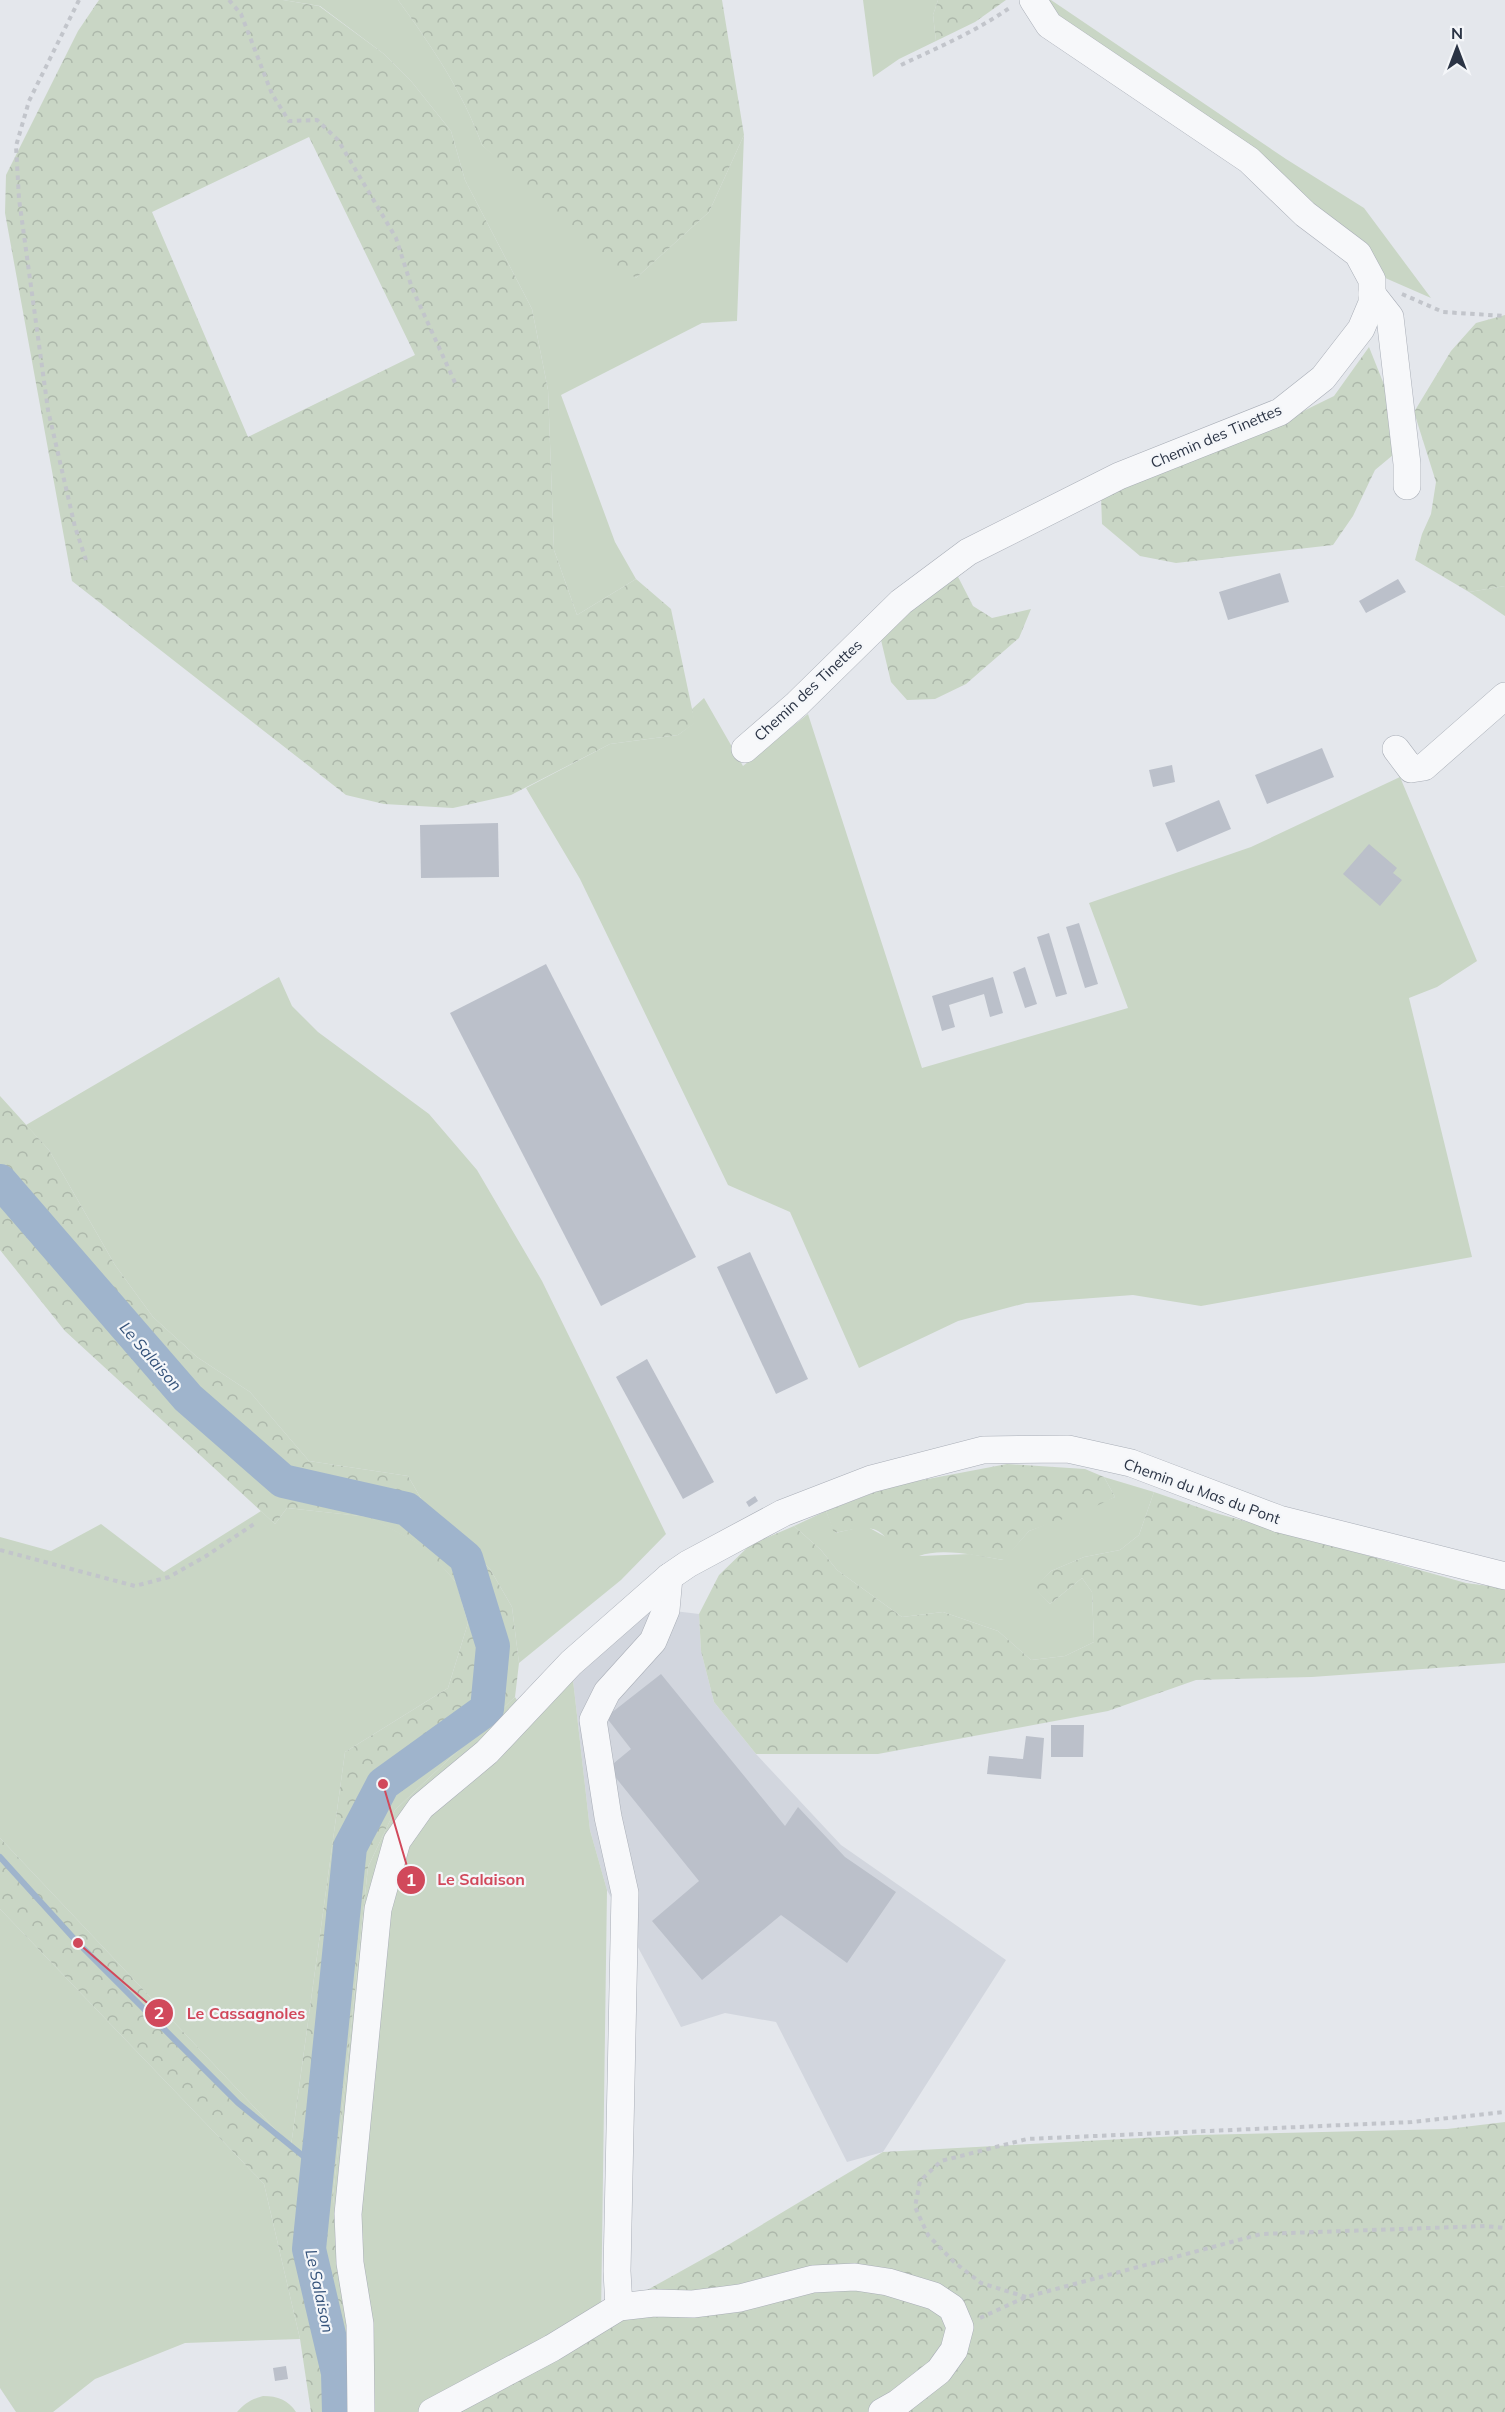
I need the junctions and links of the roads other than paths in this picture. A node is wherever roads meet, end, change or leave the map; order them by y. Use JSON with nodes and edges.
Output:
{"nodes":[{"id":1,"x":1033,"y":0,"type":"edge"},
{"id":2,"x":1372,"y":287,"type":"junction"},
{"id":3,"x":1407,"y":486,"type":"dead end"},
{"id":4,"x":1505,"y":696,"type":"edge"},
{"id":5,"x":745,"y":749,"type":"dead end"},
{"id":6,"x":1396,"y":749,"type":"dead end"},
{"id":7,"x":1505,"y":1576,"type":"edge"},
{"id":8,"x":669,"y":1577,"type":"junction"},
{"id":9,"x":619,"y":2307,"type":"junction"},
{"id":10,"x":361,"y":2412,"type":"edge"},
{"id":11,"x":432,"y":2412,"type":"edge"},
{"id":12,"x":882,"y":2412,"type":"edge"}],
"edges":[{"from":1,"to":2,"type":"street"},
{"from":2,"to":3,"type":"street"},
{"from":2,"to":5,"type":"street","name":"Chemin des Tinettes"},
{"from":4,"to":6,"type":"street"},
{"from":7,"to":8,"type":"street","name":"Chemin du Mas du Pont"},
{"from":8,"to":9,"type":"street"},
{"from":8,"to":10,"type":"street","name":"Chemin du Mas du Pont"},
{"from":9,"to":11,"type":"street"},
{"from":9,"to":12,"type":"street"}]}
